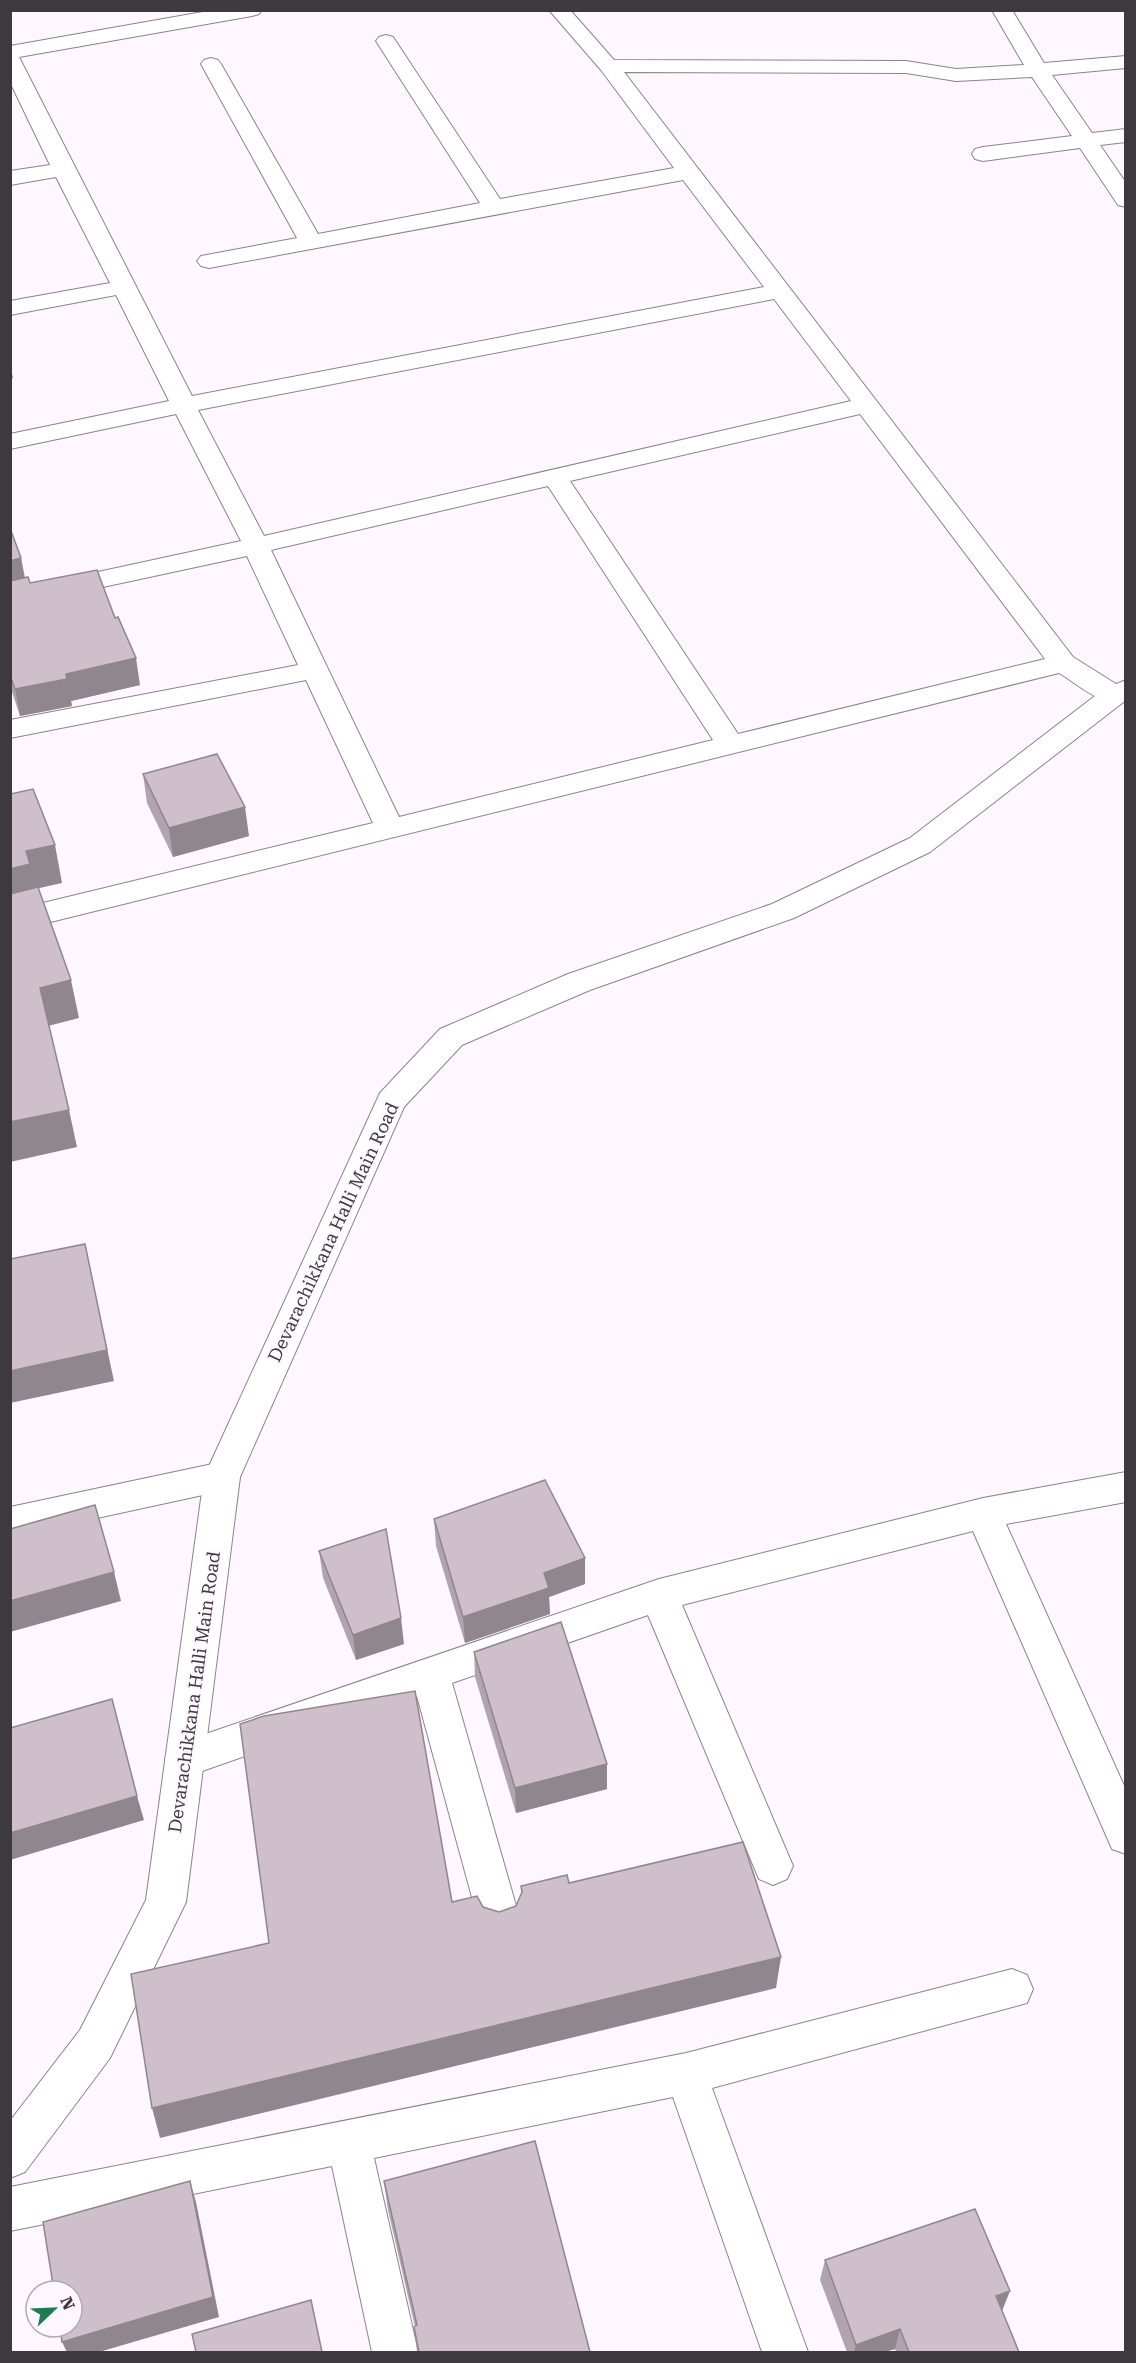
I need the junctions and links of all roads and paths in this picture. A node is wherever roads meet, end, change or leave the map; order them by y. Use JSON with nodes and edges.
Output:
{"nodes":[{"id":1,"x":252,"y":10,"type":"edge"},
{"id":2,"x":559,"y":10,"type":"edge"},
{"id":3,"x":1002,"y":10,"type":"edge"},
{"id":4,"x":386,"y":41,"type":"dead end"},
{"id":5,"x":10,"y":52,"type":"edge"},
{"id":6,"x":10,"y":59,"type":"edge"},
{"id":7,"x":1125,"y":62,"type":"edge"},
{"id":8,"x":211,"y":64,"type":"dead end"},
{"id":9,"x":608,"y":66,"type":"junction"},
{"id":10,"x":1038,"y":70,"type":"junction"},
{"id":11,"x":1125,"y":135,"type":"edge"},
{"id":12,"x":1084,"y":140,"type":"junction"},
{"id":13,"x":983,"y":154,"type":"dead end"},
{"id":14,"x":63,"y":169,"type":"junction"},
{"id":15,"x":689,"y":172,"type":"junction"},
{"id":16,"x":10,"y":178,"type":"edge"},
{"id":17,"x":1125,"y":199,"type":"edge"},
{"id":18,"x":494,"y":207,"type":"junction"},
{"id":19,"x":311,"y":242,"type":"junction"},
{"id":20,"x":208,"y":261,"type":"dead end"},
{"id":21,"x":124,"y":287,"type":"junction"},
{"id":22,"x":779,"y":291,"type":"junction"},
{"id":23,"x":10,"y":308,"type":"edge"},
{"id":24,"x":184,"y":405,"type":"junction"},
{"id":25,"x":866,"y":405,"type":"junction"},
{"id":26,"x":10,"y":442,"type":"edge"},
{"id":27,"x":555,"y":477,"type":"junction"},
{"id":28,"x":256,"y":546,"type":"junction"},
{"id":29,"x":10,"y":598,"type":"edge"},
{"id":30,"x":1063,"y":663,"type":"junction"},
{"id":31,"x":315,"y":670,"type":"junction"},
{"id":32,"x":1120,"y":692,"type":"edge"},
{"id":33,"x":10,"y":729,"type":"edge"},
{"id":34,"x":731,"y":745,"type":"junction"},
{"id":35,"x":390,"y":829,"type":"junction"},
{"id":36,"x":10,"y":922,"type":"edge"},
{"id":37,"x":222,"y":1477,"type":"junction"},
{"id":38,"x":1125,"y":1487,"type":"edge"},
{"id":39,"x":983,"y":1513,"type":"junction"},
{"id":40,"x":10,"y":1522,"type":"edge"},
{"id":41,"x":659,"y":1595,"type":"junction"},
{"id":42,"x":430,"y":1674,"type":"junction"},
{"id":43,"x":185,"y":1759,"type":"junction"},
{"id":44,"x":1125,"y":1836,"type":"edge"},
{"id":45,"x":772,"y":1866,"type":"dead end"},
{"id":46,"x":500,"y":1923,"type":"edge"},
{"id":47,"x":1012,"y":1989,"type":"dead end"},
{"id":48,"x":686,"y":2074,"type":"junction"},
{"id":49,"x":349,"y":2142,"type":"junction"},
{"id":50,"x":10,"y":2157,"type":"edge"},
{"id":51,"x":10,"y":2209,"type":"edge"},
{"id":52,"x":395,"y":2352,"type":"edge"},
{"id":53,"x":785,"y":2352,"type":"edge"}],
"edges":[{"from":1,"to":5,"type":"street"},
{"from":2,"to":9,"type":"street"},
{"from":3,"to":10,"type":"street"},
{"from":4,"to":18,"type":"street"},
{"from":6,"to":14,"type":"street"},
{"from":7,"to":10,"type":"street"},
{"from":8,"to":19,"type":"street"},
{"from":9,"to":10,"type":"street"},
{"from":9,"to":15,"type":"street"},
{"from":10,"to":12,"type":"street"},
{"from":11,"to":12,"type":"street"},
{"from":12,"to":13,"type":"street"},
{"from":12,"to":17,"type":"street"},
{"from":14,"to":16,"type":"street"},
{"from":14,"to":21,"type":"street"},
{"from":15,"to":18,"type":"street"},
{"from":15,"to":22,"type":"street"},
{"from":18,"to":19,"type":"street"},
{"from":19,"to":20,"type":"street"},
{"from":21,"to":23,"type":"street"},
{"from":21,"to":24,"type":"street"},
{"from":22,"to":24,"type":"street"},
{"from":22,"to":25,"type":"street"},
{"from":24,"to":26,"type":"street"},
{"from":24,"to":28,"type":"street"},
{"from":25,"to":27,"type":"street"},
{"from":25,"to":30,"type":"street"},
{"from":27,"to":28,"type":"street"},
{"from":27,"to":34,"type":"street"},
{"from":28,"to":29,"type":"street"},
{"from":28,"to":31,"type":"street"},
{"from":30,"to":32,"type":"street"},
{"from":30,"to":34,"type":"street"},
{"from":31,"to":33,"type":"street"},
{"from":31,"to":35,"type":"street"},
{"from":32,"to":37,"type":"street","name":"Devarachikkana Halli Main Road"},
{"from":34,"to":35,"type":"street"},
{"from":35,"to":36,"type":"street"},
{"from":37,"to":40,"type":"street"},
{"from":37,"to":43,"type":"street","name":"Devarachikkana Halli Main Road"},
{"from":38,"to":39,"type":"street"},
{"from":39,"to":41,"type":"street"},
{"from":39,"to":44,"type":"street"},
{"from":41,"to":42,"type":"street"},
{"from":41,"to":45,"type":"street"},
{"from":42,"to":43,"type":"street"},
{"from":42,"to":46,"type":"street"},
{"from":43,"to":50,"type":"street","name":"Devarachikkana Halli Main Road"},
{"from":47,"to":48,"type":"street"},
{"from":48,"to":49,"type":"street"},
{"from":48,"to":53,"type":"street"},
{"from":49,"to":51,"type":"street"},
{"from":49,"to":52,"type":"street"}]}
